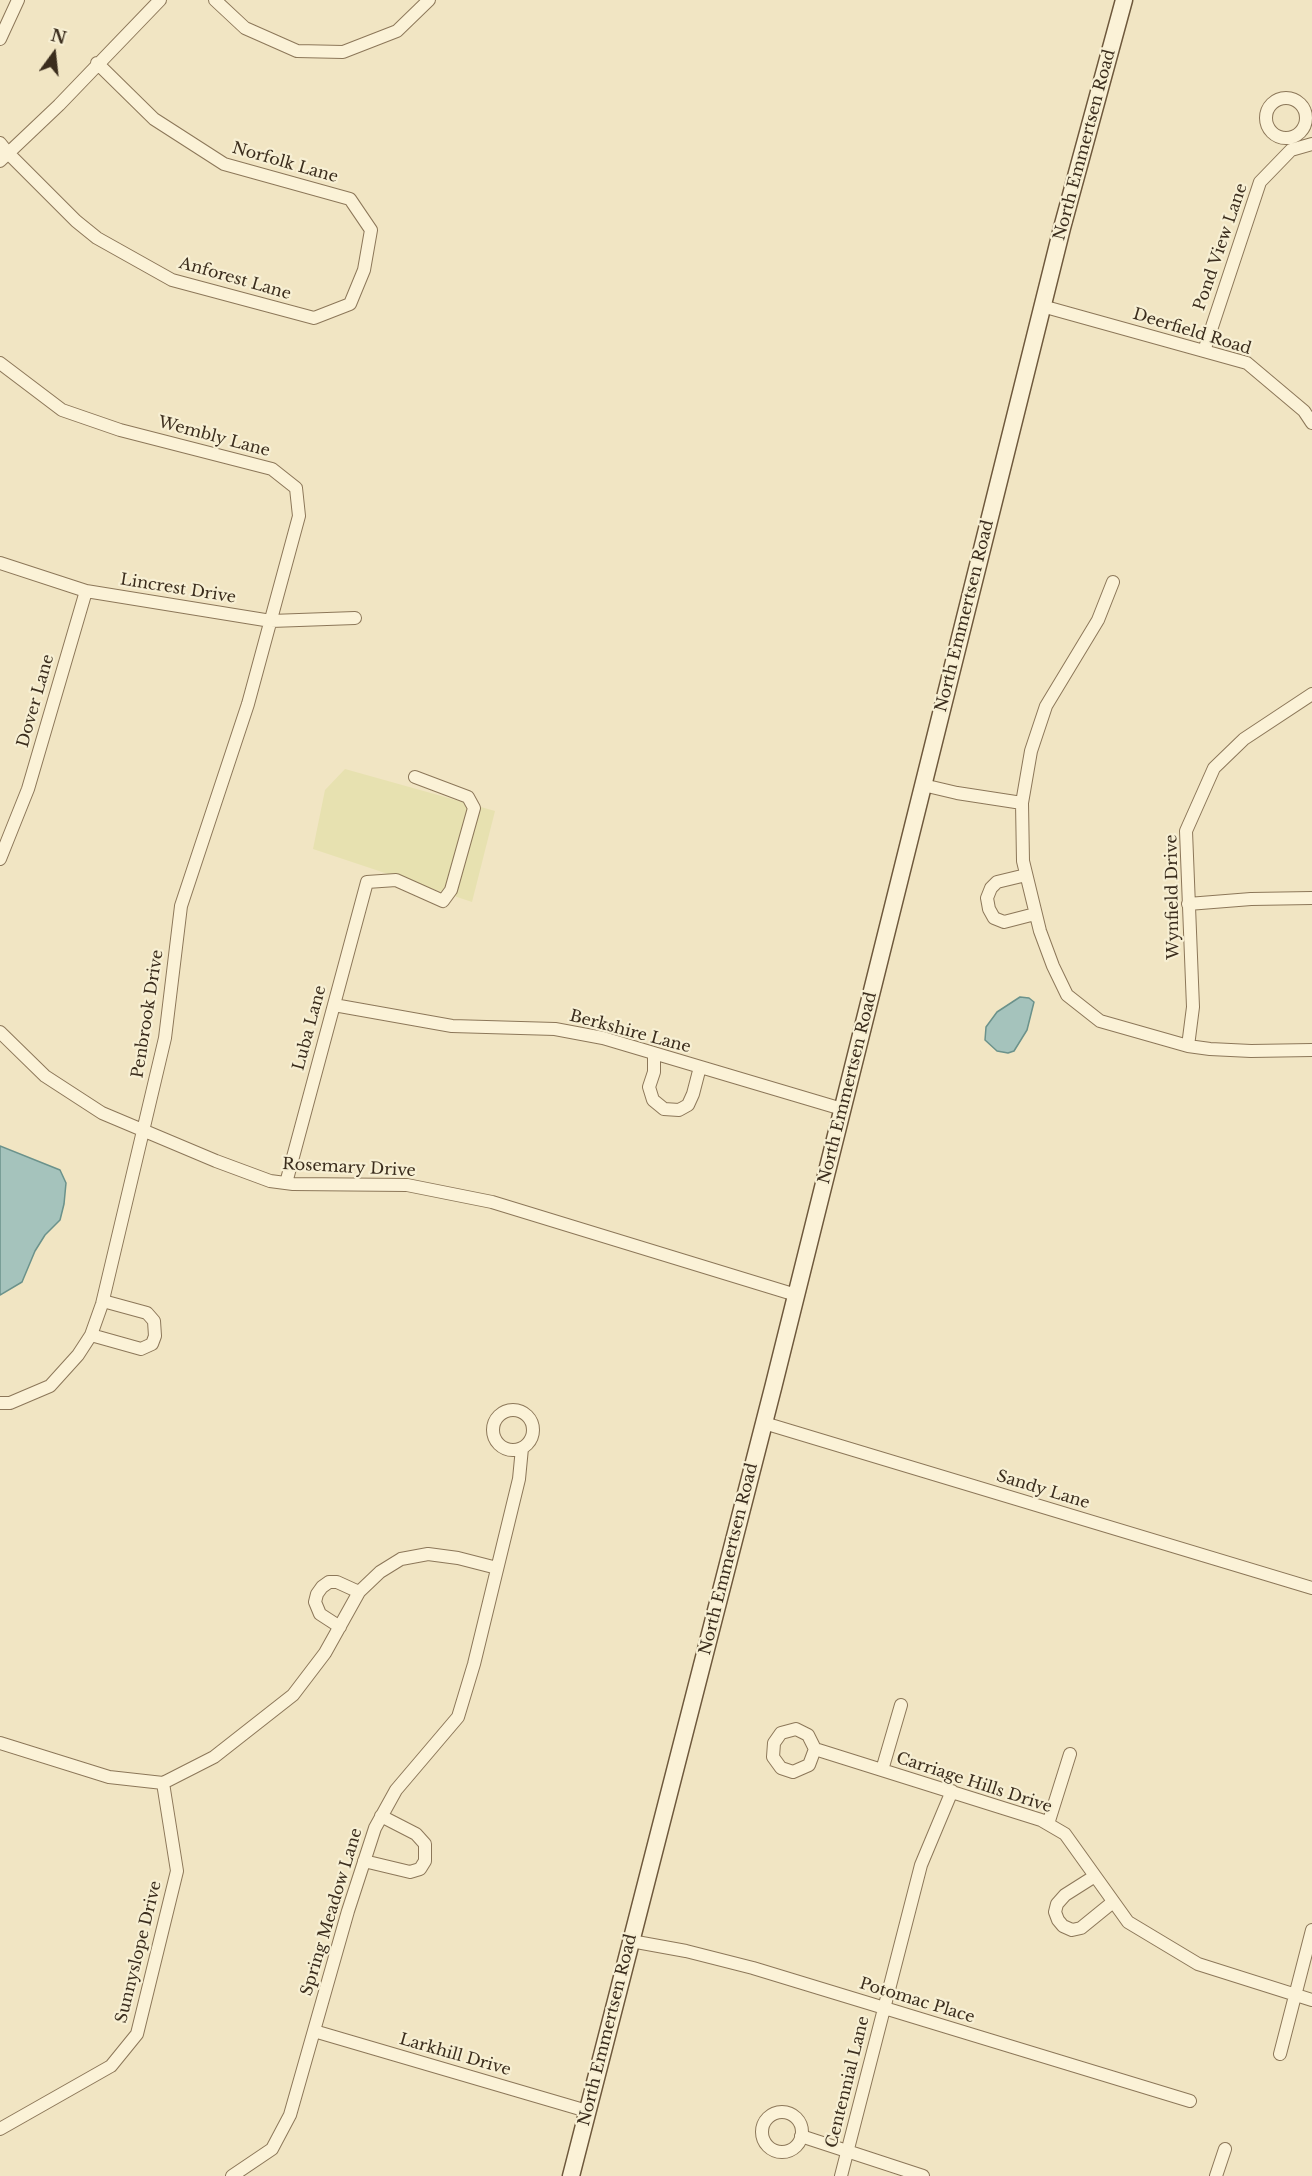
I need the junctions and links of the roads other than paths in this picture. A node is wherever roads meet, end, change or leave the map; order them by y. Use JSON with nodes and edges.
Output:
{"nodes":[{"id":1,"x":18,"y":0,"type":"edge"},
{"id":2,"x":160,"y":0,"type":"edge"},
{"id":3,"x":215,"y":0,"type":"edge"},
{"id":4,"x":429,"y":0,"type":"edge"},
{"id":5,"x":1124,"y":0,"type":"edge"},
{"id":6,"x":0,"y":39,"type":"edge"},
{"id":7,"x":97,"y":63,"type":"junction"},
{"id":8,"x":0,"y":143,"type":"edge"},
{"id":9,"x":1312,"y":144,"type":"edge"},
{"id":10,"x":4,"y":157,"type":"edge"},
{"id":11,"x":364,"y":270,"type":"joint"},
{"id":12,"x":1042,"y":306,"type":"junction"},
{"id":13,"x":1204,"y":351,"type":"junction"},
{"id":14,"x":0,"y":363,"type":"edge"},
{"id":15,"x":1312,"y":422,"type":"edge"},
{"id":16,"x":0,"y":563,"type":"edge"},
{"id":17,"x":1113,"y":582,"type":"dead end"},
{"id":18,"x":86,"y":591,"type":"junction"},
{"id":19,"x":356,"y":618,"type":"dead end"},
{"id":20,"x":271,"y":621,"type":"junction"},
{"id":21,"x":1312,"y":694,"type":"edge"},
{"id":22,"x":415,"y":777,"type":"dead end"},
{"id":23,"x":923,"y":785,"type":"junction"},
{"id":24,"x":1022,"y":803,"type":"junction"},
{"id":25,"x":0,"y":859,"type":"edge"},
{"id":26,"x":1026,"y":875,"type":"junction"},
{"id":27,"x":1312,"y":898,"type":"edge"},
{"id":28,"x":1188,"y":904,"type":"junction"},
{"id":29,"x":1035,"y":914,"type":"junction"},
{"id":30,"x":334,"y":1005,"type":"junction"},
{"id":31,"x":0,"y":1032,"type":"edge"},
{"id":32,"x":1188,"y":1046,"type":"junction"},
{"id":33,"x":1312,"y":1050,"type":"edge"},
{"id":34,"x":654,"y":1053,"type":"junction"},
{"id":35,"x":700,"y":1067,"type":"junction"},
{"id":36,"x":842,"y":1109,"type":"junction"},
{"id":37,"x":143,"y":1131,"type":"junction"},
{"id":38,"x":286,"y":1183,"type":"junction"},
{"id":39,"x":796,"y":1295,"type":"junction"},
{"id":40,"x":103,"y":1301,"type":"junction"},
{"id":41,"x":91,"y":1335,"type":"junction"},
{"id":42,"x":0,"y":1403,"type":"edge"},
{"id":43,"x":764,"y":1422,"type":"junction"},
{"id":44,"x":522,"y":1448,"type":"dead end"},
{"id":45,"x":497,"y":1568,"type":"junction"},
{"id":46,"x":1312,"y":1588,"type":"edge"},
{"id":47,"x":359,"y":1592,"type":"junction"},
{"id":48,"x":340,"y":1627,"type":"junction"},
{"id":49,"x":901,"y":1706,"type":"dead end"},
{"id":50,"x":0,"y":1743,"type":"edge"},
{"id":51,"x":815,"y":1749,"type":"dead end"},
{"id":52,"x":1070,"y":1754,"type":"dead end"},
{"id":53,"x":882,"y":1770,"type":"junction"},
{"id":54,"x":163,"y":1783,"type":"junction"},
{"id":55,"x":952,"y":1791,"type":"junction"},
{"id":56,"x":381,"y":1816,"type":"junction"},
{"id":57,"x":1048,"y":1824,"type":"junction"},
{"id":58,"x":364,"y":1861,"type":"junction"},
{"id":59,"x":1095,"y":1876,"type":"junction"},
{"id":60,"x":1113,"y":1902,"type":"junction"},
{"id":61,"x":1312,"y":1930,"type":"edge"},
{"id":62,"x":631,"y":1941,"type":"junction"},
{"id":63,"x":1295,"y":1995,"type":"junction"},
{"id":64,"x":1312,"y":2000,"type":"edge"},
{"id":65,"x":884,"y":2008,"type":"junction"},
{"id":66,"x":314,"y":2031,"type":"junction"},
{"id":67,"x":1280,"y":2054,"type":"dead end"},
{"id":68,"x":1190,"y":2101,"type":"dead end"},
{"id":69,"x":587,"y":2111,"type":"junction"},
{"id":70,"x":0,"y":2129,"type":"edge"},
{"id":71,"x":801,"y":2136,"type":"dead end"},
{"id":72,"x":1224,"y":2149,"type":"dead end"},
{"id":73,"x":847,"y":2152,"type":"junction"},
{"id":74,"x":232,"y":2176,"type":"edge"},
{"id":75,"x":571,"y":2176,"type":"edge"},
{"id":76,"x":841,"y":2176,"type":"edge"},
{"id":77,"x":923,"y":2176,"type":"edge"},
{"id":78,"x":1216,"y":2176,"type":"edge"}],
"edges":[{"from":1,"to":6,"type":"street"},
{"from":2,"to":7,"type":"street"},
{"from":3,"to":4,"type":"street"},
{"from":5,"to":12,"type":"street","name":"North Emmertsen Road"},
{"from":7,"to":10,"type":"street"},
{"from":7,"to":11,"type":"street","name":"Norfolk Lane"},
{"from":8,"to":10,"type":"street","name":"Anforest Lane"},
{"from":9,"to":13,"type":"street","name":"Pond View Lane"},
{"from":10,"to":11,"type":"street","name":"Anforest Lane"},
{"from":12,"to":13,"type":"street","name":"Deerfield Road"},
{"from":12,"to":23,"type":"street","name":"North Emmertsen Road"},
{"from":13,"to":15,"type":"street","name":"Deerfield Road"},
{"from":14,"to":20,"type":"street","name":"Wembly Lane"},
{"from":16,"to":18,"type":"street","name":"Lincrest Drive"},
{"from":17,"to":24,"type":"street"},
{"from":18,"to":20,"type":"street","name":"Lincrest Drive"},
{"from":18,"to":25,"type":"street","name":"Dover Lane"},
{"from":19,"to":20,"type":"street","name":"Lincrest Drive"},
{"from":20,"to":37,"type":"street","name":"Penbrook Drive"},
{"from":21,"to":28,"type":"street","name":"Wynfield Drive"},
{"from":22,"to":30,"type":"street","name":"Luba Lane"},
{"from":23,"to":24,"type":"street"},
{"from":23,"to":36,"type":"street","name":"North Emmertsen Road"},
{"from":24,"to":26,"type":"street"},
{"from":26,"to":29,"type":"street"},
{"from":26,"to":29,"type":"street"},
{"from":27,"to":28,"type":"street"},
{"from":28,"to":32,"type":"street","name":"Wynfield Drive"},
{"from":29,"to":32,"type":"street"},
{"from":30,"to":34,"type":"street","name":"Berkshire Lane"},
{"from":30,"to":38,"type":"street","name":"Luba Lane"},
{"from":31,"to":37,"type":"street","name":"Rosemary Drive"},
{"from":32,"to":33,"type":"street"},
{"from":34,"to":35,"type":"street","name":"Berkshire Lane"},
{"from":34,"to":35,"type":"street"},
{"from":35,"to":36,"type":"street","name":"Berkshire Lane"},
{"from":36,"to":39,"type":"street","name":"North Emmertsen Road"},
{"from":37,"to":38,"type":"street","name":"Rosemary Drive"},
{"from":37,"to":40,"type":"street","name":"Penbrook Drive"},
{"from":38,"to":39,"type":"street","name":"Rosemary Drive"},
{"from":39,"to":43,"type":"street","name":"North Emmertsen Road"},
{"from":40,"to":41,"type":"street","name":"Penbrook Drive"},
{"from":40,"to":41,"type":"street"},
{"from":41,"to":42,"type":"street","name":"Penbrook Drive"},
{"from":43,"to":46,"type":"street","name":"Sandy Lane"},
{"from":43,"to":62,"type":"street","name":"North Emmertsen Road"},
{"from":44,"to":45,"type":"street","name":"Spring Meadow Lane"},
{"from":45,"to":47,"type":"street"},
{"from":45,"to":56,"type":"street","name":"Spring Meadow Lane"},
{"from":47,"to":48,"type":"street"},
{"from":47,"to":48,"type":"street"},
{"from":48,"to":54,"type":"street"},
{"from":49,"to":53,"type":"street"},
{"from":50,"to":54,"type":"street"},
{"from":51,"to":53,"type":"street","name":"Carriage Hills Drive"},
{"from":52,"to":57,"type":"street"},
{"from":53,"to":55,"type":"street","name":"Carriage Hills Drive"},
{"from":54,"to":70,"type":"street","name":"Sunnyslope Drive"},
{"from":55,"to":57,"type":"street","name":"Carriage Hills Drive"},
{"from":55,"to":65,"type":"street","name":"Centennial Lane"},
{"from":56,"to":58,"type":"street","name":"Spring Meadow Lane"},
{"from":56,"to":58,"type":"street"},
{"from":57,"to":59,"type":"street","name":"Carriage Hills Drive"},
{"from":58,"to":66,"type":"street","name":"Spring Meadow Lane"},
{"from":59,"to":60,"type":"street","name":"Carriage Hills Drive"},
{"from":59,"to":60,"type":"street"},
{"from":60,"to":63,"type":"street","name":"Carriage Hills Drive"},
{"from":61,"to":63,"type":"street"},
{"from":62,"to":65,"type":"street","name":"Potomac Place"},
{"from":62,"to":69,"type":"street","name":"North Emmertsen Road"},
{"from":63,"to":64,"type":"street","name":"Carriage Hills Drive"},
{"from":63,"to":67,"type":"street"},
{"from":65,"to":68,"type":"street","name":"Potomac Place"},
{"from":65,"to":73,"type":"street","name":"Centennial Lane"},
{"from":66,"to":69,"type":"street","name":"Larkhill Drive"},
{"from":66,"to":74,"type":"street","name":"Spring Meadow Lane"},
{"from":69,"to":75,"type":"street","name":"North Emmertsen Road"},
{"from":71,"to":73,"type":"street"},
{"from":72,"to":78,"type":"street"},
{"from":73,"to":76,"type":"street","name":"Centennial Lane"},
{"from":73,"to":77,"type":"street"}]}
